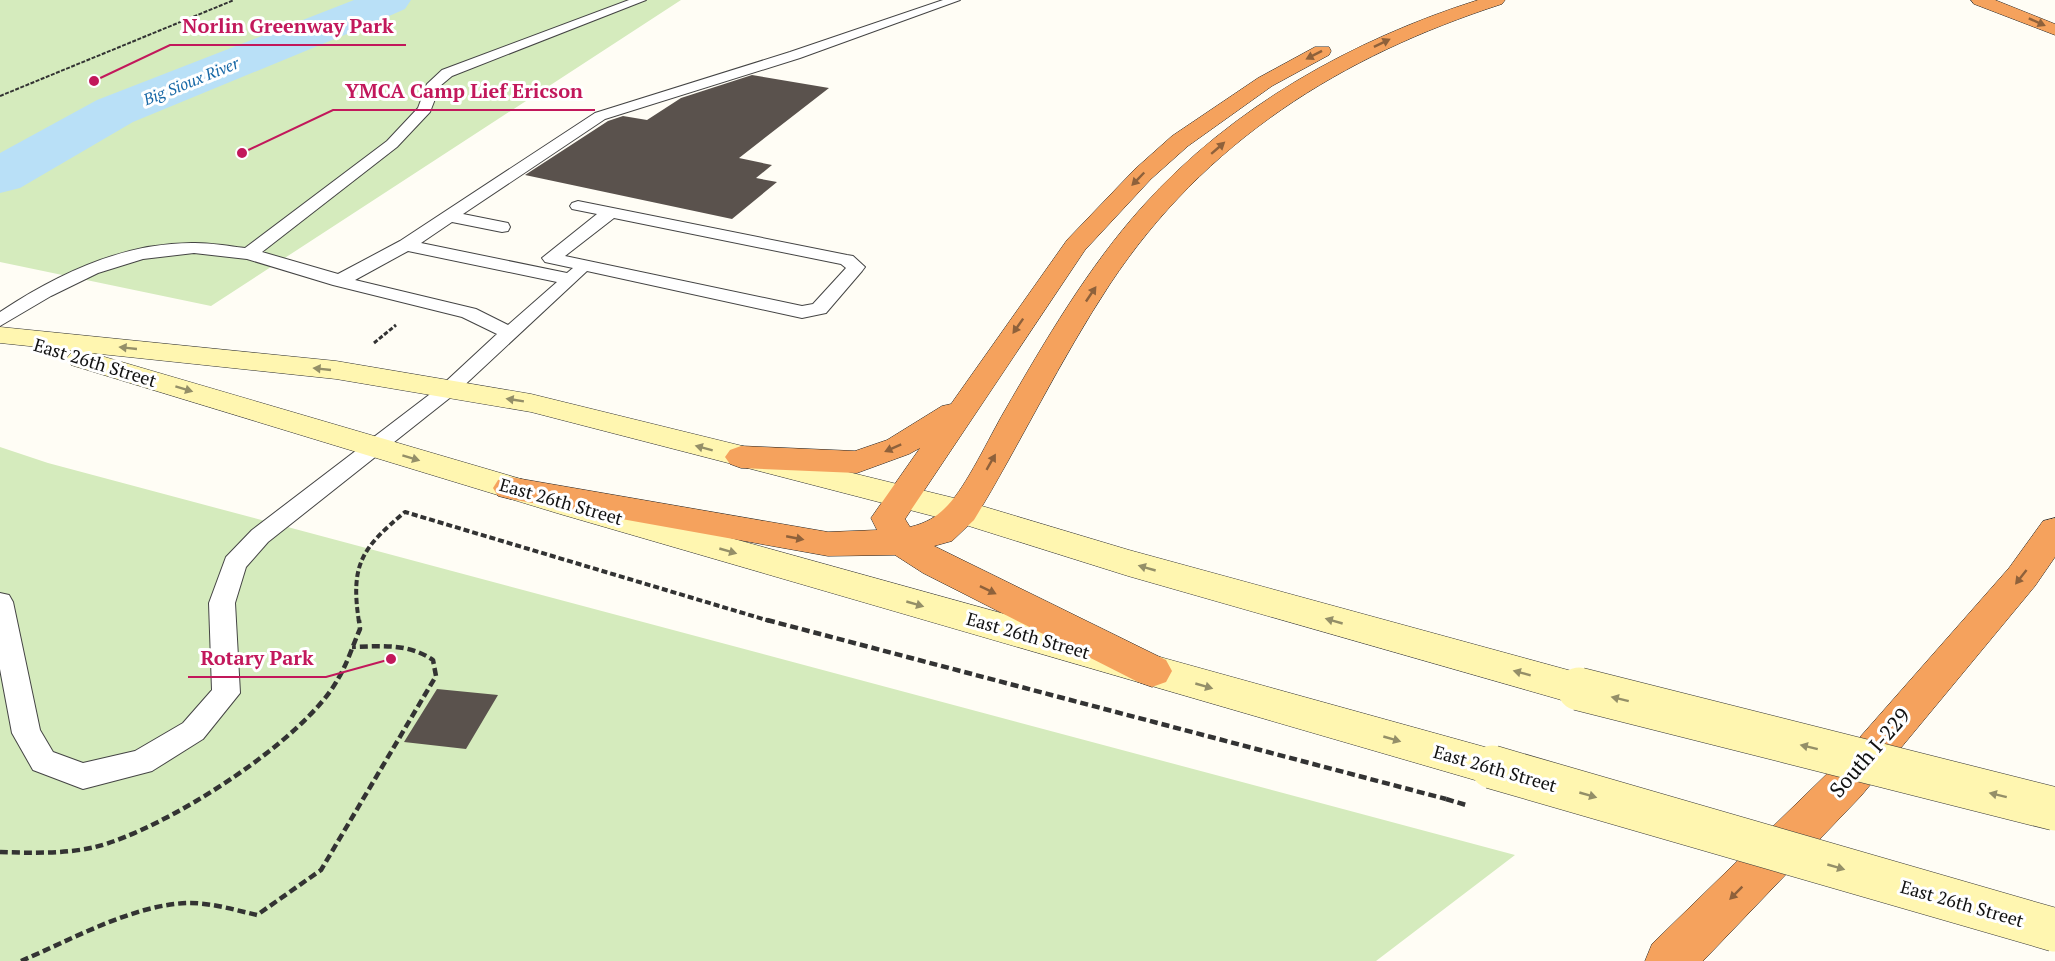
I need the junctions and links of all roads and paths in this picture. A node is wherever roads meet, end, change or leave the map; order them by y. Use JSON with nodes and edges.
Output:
{"nodes":[{"id":1,"x":234,"y":0,"type":"edge"},
{"id":2,"x":640,"y":0,"type":"edge"},
{"id":3,"x":954,"y":0,"type":"edge"},
{"id":4,"x":1445,"y":0,"type":"edge"},
{"id":5,"x":1496,"y":0,"type":"edge"},
{"id":6,"x":1980,"y":0,"type":"edge"},
{"id":7,"x":2055,"y":30,"type":"edge"},
{"id":8,"x":0,"y":96,"type":"edge"},
{"id":9,"x":578,"y":206,"type":"dead end"},
{"id":10,"x":611,"y":212,"type":"junction"},
{"id":11,"x":447,"y":216,"type":"junction"},
{"id":12,"x":502,"y":227,"type":"dead end"},
{"id":13,"x":406,"y":245,"type":"junction"},
{"id":14,"x":249,"y":254,"type":"junction"},
{"id":15,"x":586,"y":266,"type":"junction"},
{"id":16,"x":571,"y":279,"type":"junction"},
{"id":17,"x":339,"y":281,"type":"junction"},
{"id":18,"x":1,"y":330,"type":"edge"},
{"id":19,"x":510,"y":333,"type":"junction"},
{"id":20,"x":449,"y":389,"type":"junction"},
{"id":21,"x":974,"y":390,"type":"junction"},
{"id":22,"x":377,"y":447,"type":"junction"},
{"id":23,"x":741,"y":457,"type":"junction"},
{"id":24,"x":510,"y":488,"type":"junction"},
{"id":25,"x":903,"y":497,"type":"junction"},
{"id":26,"x":962,"y":512,"type":"junction"},
{"id":27,"x":2055,"y":530,"type":"edge"},
{"id":28,"x":900,"y":542,"type":"junction"},
{"id":29,"x":0,"y":602,"type":"edge"},
{"id":30,"x":352,"y":647,"type":"junction"},
{"id":31,"x":1152,"y":671,"type":"junction"},
{"id":32,"x":1446,"y":799,"type":"dead end"},
{"id":33,"x":2055,"y":809,"type":"edge"},
{"id":34,"x":0,"y":852,"type":"edge"},
{"id":35,"x":2055,"y":930,"type":"edge"},
{"id":36,"x":21,"y":961,"type":"edge"},
{"id":37,"x":1669,"y":961,"type":"edge"}],
"edges":[{"from":1,"to":8,"type":"path"},
{"from":2,"to":14,"type":"lane"},
{"from":3,"to":11,"type":"lane"},
{"from":4,"to":21,"type":"highway","one_way":true},
{"from":26,"to":5,"type":"highway","one_way":true},
{"from":6,"to":7,"type":"highway","one_way":true},
{"from":9,"to":10,"type":"lane"},
{"from":10,"to":15,"type":"lane"},
{"from":10,"to":15,"type":"lane"},
{"from":11,"to":12,"type":"lane"},
{"from":11,"to":13,"type":"lane"},
{"from":13,"to":16,"type":"lane"},
{"from":13,"to":17,"type":"lane"},
{"from":14,"to":17,"type":"lane"},
{"from":14,"to":18,"type":"lane"},
{"from":15,"to":16,"type":"lane"},
{"from":16,"to":19,"type":"lane"},
{"from":17,"to":19,"type":"lane"},
{"from":20,"to":18,"type":"main road","name":"East 26th Street","one_way":true},
{"from":18,"to":22,"type":"main road","name":"East 26th Street","one_way":true},
{"from":19,"to":20,"type":"lane"},
{"from":20,"to":22,"type":"lane"},
{"from":23,"to":20,"type":"main road","name":"East 26th Street","one_way":true},
{"from":21,"to":23,"type":"highway","one_way":true},
{"from":21,"to":25,"type":"highway"},
{"from":22,"to":24,"type":"main road","name":"East 26th Street","one_way":true},
{"from":22,"to":29,"type":"lane"},
{"from":23,"to":25,"type":"main road","name":"East 26th Street"},
{"from":24,"to":28,"type":"highway","one_way":true},
{"from":24,"to":31,"type":"main road","name":"East 26th Street","one_way":true},
{"from":25,"to":26,"type":"main road","name":"East 26th Street"},
{"from":25,"to":28,"type":"highway"},
{"from":26,"to":28,"type":"highway"},
{"from":33,"to":26,"type":"main road","name":"East 26th Street","one_way":true,"bridge":true},
{"from":27,"to":37,"type":"highway","name":"South I-229","one_way":true},
{"from":28,"to":31,"type":"highway","one_way":true},
{"from":30,"to":32,"type":"path"},
{"from":30,"to":34,"type":"path"},
{"from":30,"to":36,"type":"path"},
{"from":31,"to":35,"type":"main road","name":"East 26th Street","one_way":true,"bridge":true}]}
